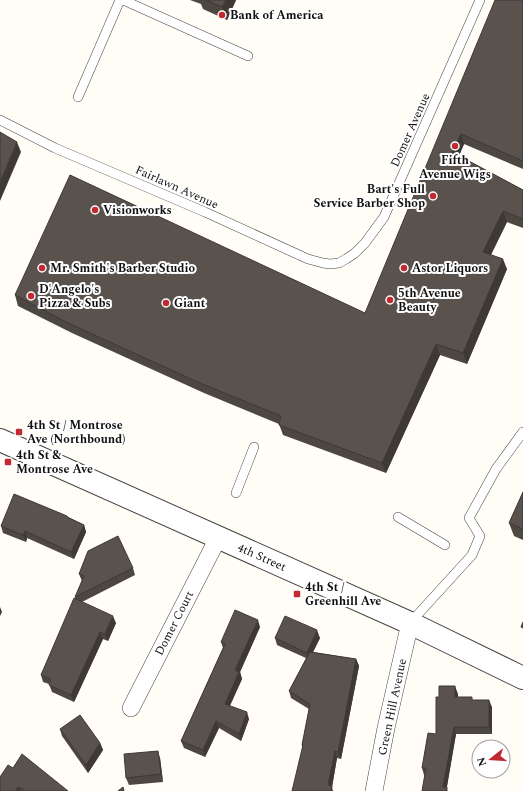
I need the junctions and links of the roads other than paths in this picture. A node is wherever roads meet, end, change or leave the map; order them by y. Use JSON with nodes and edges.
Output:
{"nodes":[{"id":1,"x":121,"y":0,"type":"edge"},
{"id":2,"x":480,"y":0,"type":"edge"},
{"id":3,"x":248,"y":56,"type":"dead end"},
{"id":4,"x":78,"y":97,"type":"dead end"},
{"id":5,"x":0,"y":120,"type":"edge"},
{"id":6,"x":346,"y":259,"type":"joint"},
{"id":7,"x":523,"y":432,"type":"edge"},
{"id":8,"x":0,"y":440,"type":"edge"},
{"id":9,"x":254,"y":447,"type":"dead end"},
{"id":10,"x":236,"y":493,"type":"dead end"},
{"id":11,"x":398,"y":518,"type":"dead end"},
{"id":12,"x":218,"y":538,"type":"junction"},
{"id":13,"x":445,"y":545,"type":"dead end"},
{"id":14,"x":410,"y":623,"type":"junction"},
{"id":15,"x":523,"y":678,"type":"edge"},
{"id":16,"x":131,"y":708,"type":"dead end"},
{"id":17,"x":374,"y":791,"type":"edge"}],
"edges":[{"from":1,"to":3,"type":"lane"},
{"from":1,"to":4,"type":"lane"},
{"from":2,"to":6,"type":"lane","name":"Domer Avenue"},
{"from":5,"to":6,"type":"lane","name":"Fairlawn Avenue"},
{"from":7,"to":14,"type":"lane"},
{"from":8,"to":12,"type":"street","name":"4th Street"},
{"from":9,"to":10,"type":"lane"},
{"from":11,"to":13,"type":"lane"},
{"from":12,"to":14,"type":"street","name":"4th Street"},
{"from":12,"to":16,"type":"street","name":"Domer Court"},
{"from":14,"to":15,"type":"street","name":"4th Street"},
{"from":14,"to":17,"type":"street","name":"Green Hill Avenue"}]}
